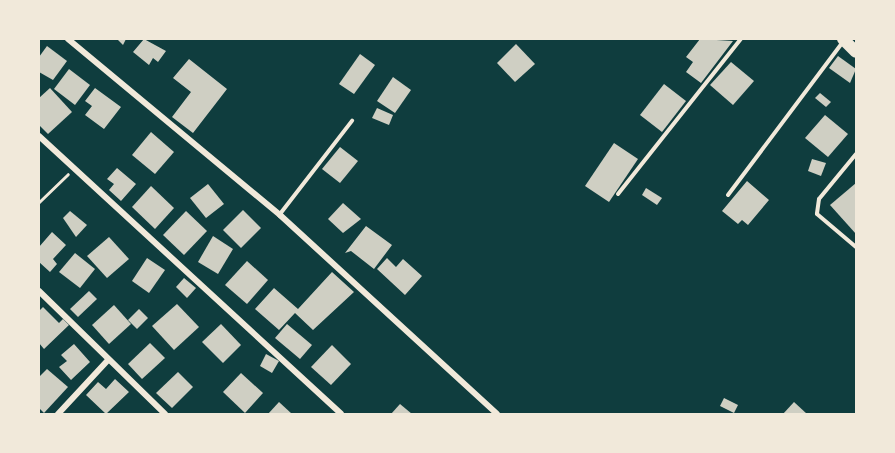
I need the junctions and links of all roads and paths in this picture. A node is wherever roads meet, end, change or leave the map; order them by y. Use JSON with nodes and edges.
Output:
{"nodes":[{"id":1,"x":68,"y":39,"type":"edge"},
{"id":2,"x":741,"y":39,"type":"edge"},
{"id":3,"x":844,"y":39,"type":"edge"},
{"id":4,"x":856,"y":52,"type":"edge"},
{"id":5,"x":352,"y":121,"type":"dead end"},
{"id":6,"x":39,"y":136,"type":"edge"},
{"id":7,"x":856,"y":154,"type":"edge"},
{"id":8,"x":73,"y":170,"type":"junction"},
{"id":9,"x":618,"y":194,"type":"dead end"},
{"id":10,"x":728,"y":195,"type":"dead end"},
{"id":11,"x":39,"y":202,"type":"edge"},
{"id":12,"x":280,"y":215,"type":"junction"},
{"id":13,"x":856,"y":248,"type":"edge"},
{"id":14,"x":39,"y":291,"type":"edge"},
{"id":15,"x":108,"y":360,"type":"junction"},
{"id":16,"x":58,"y":414,"type":"edge"},
{"id":17,"x":165,"y":414,"type":"edge"},
{"id":18,"x":341,"y":414,"type":"edge"},
{"id":19,"x":497,"y":414,"type":"edge"}],
"edges":[{"from":1,"to":12,"type":"street"},
{"from":2,"to":9,"type":"lane"},
{"from":3,"to":4,"type":"main road"},
{"from":3,"to":10,"type":"lane"},
{"from":5,"to":12,"type":"lane"},
{"from":6,"to":8,"type":"street"},
{"from":7,"to":13,"type":"lane"},
{"from":8,"to":11,"type":"path"},
{"from":8,"to":18,"type":"street"},
{"from":12,"to":19,"type":"street"},
{"from":14,"to":15,"type":"street"},
{"from":15,"to":16,"type":"street"},
{"from":15,"to":17,"type":"street"}]}
